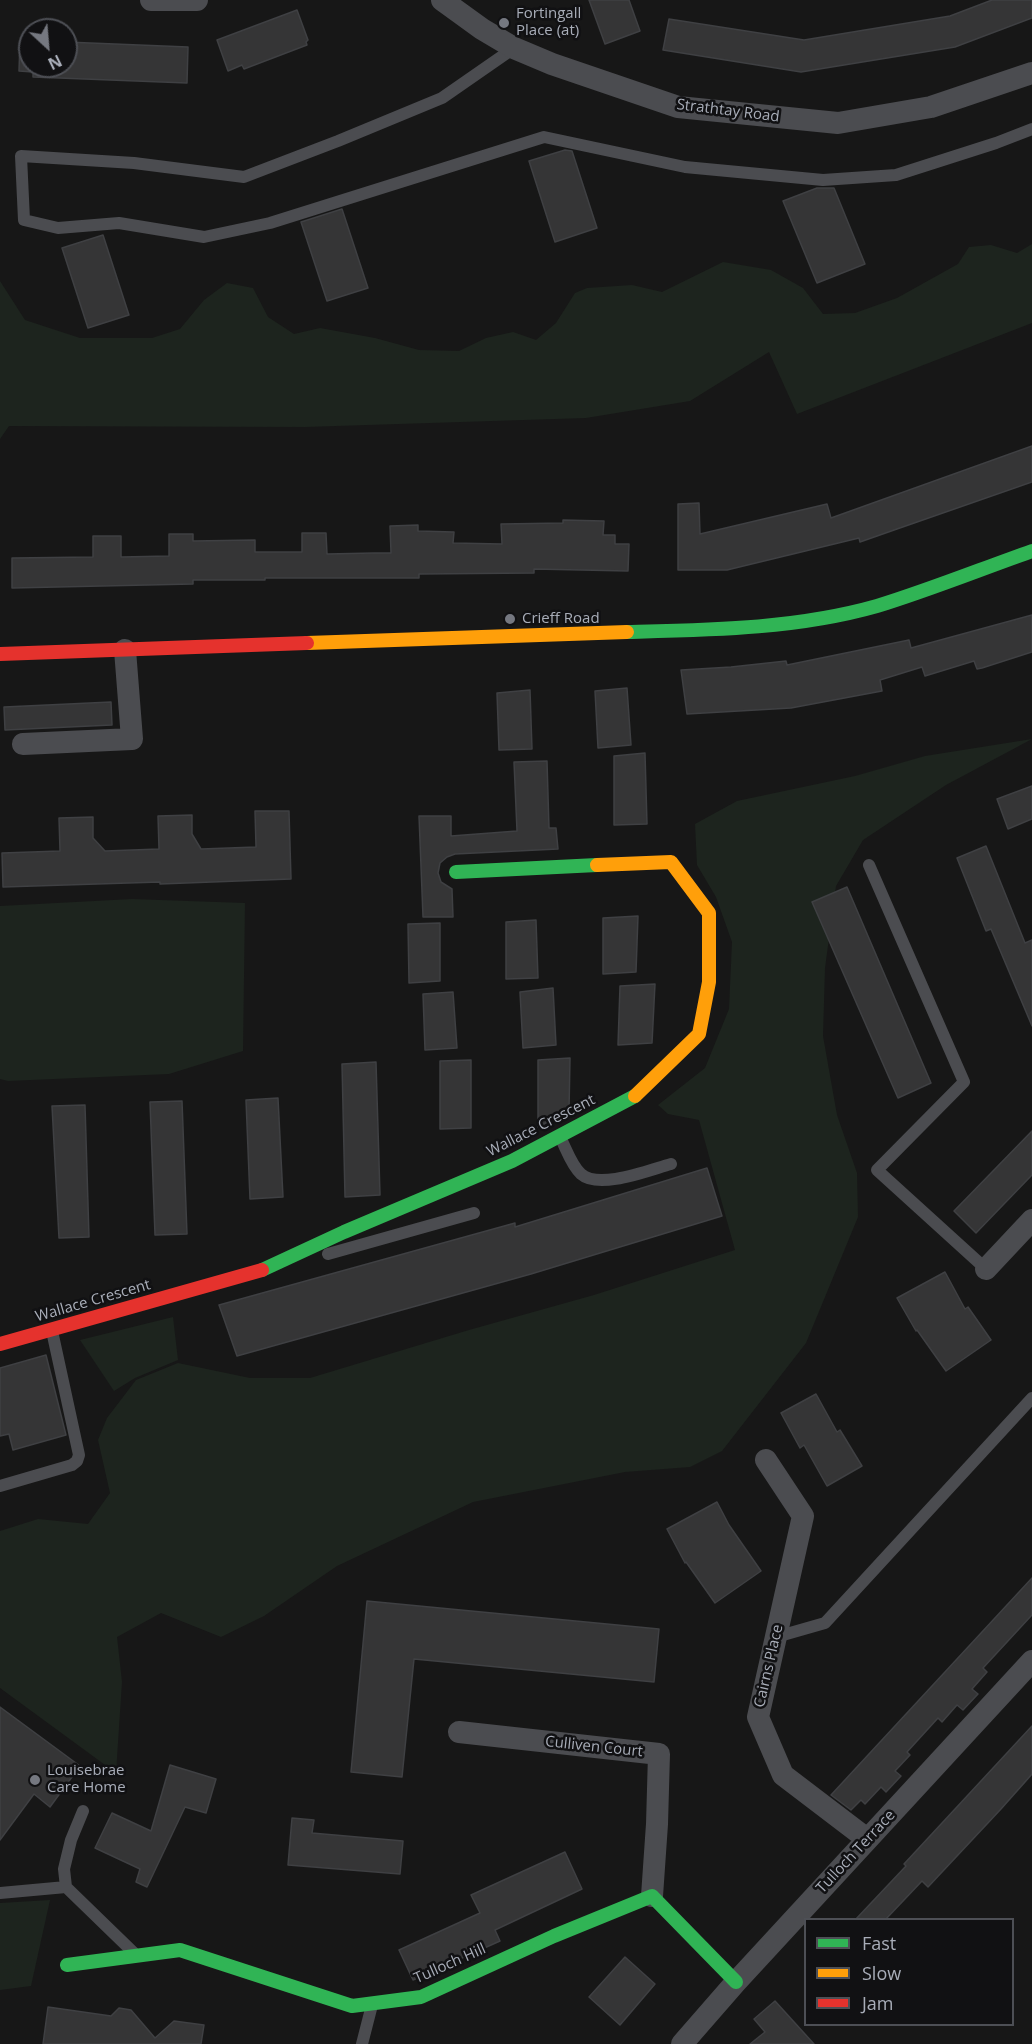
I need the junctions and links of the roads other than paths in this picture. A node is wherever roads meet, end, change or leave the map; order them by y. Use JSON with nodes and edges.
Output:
{"nodes":[{"id":1,"x":151,"y":0,"type":"edge"},
{"id":2,"x":197,"y":0,"type":"edge"},
{"id":3,"x":442,"y":0,"type":"edge"},
{"id":4,"x":514,"y":48,"type":"junction"},
{"id":5,"x":1032,"y":73,"type":"edge"},
{"id":6,"x":1032,"y":129,"type":"edge"},
{"id":7,"x":1032,"y":551,"type":"edge"},
{"id":8,"x":125,"y":650,"type":"junction"},
{"id":9,"x":0,"y":654,"type":"edge"},
{"id":10,"x":24,"y":744,"type":"dead end"},
{"id":11,"x":869,"y":865,"type":"dead end"},
{"id":12,"x":456,"y":872,"type":"dead end"},
{"id":13,"x":560,"y":1136,"type":"junction"},
{"id":14,"x":671,"y":1164,"type":"dead end"},
{"id":15,"x":474,"y":1213,"type":"dead end"},
{"id":16,"x":1032,"y":1220,"type":"edge"},
{"id":17,"x":986,"y":1269,"type":"joint"},
{"id":18,"x":262,"y":1270,"type":"junction"},
{"id":19,"x":51,"y":1330,"type":"junction"},
{"id":20,"x":0,"y":1344,"type":"edge"},
{"id":21,"x":1032,"y":1398,"type":"edge"},
{"id":22,"x":766,"y":1460,"type":"dead end"},
{"id":23,"x":0,"y":1486,"type":"edge"},
{"id":24,"x":776,"y":1637,"type":"junction"},
{"id":25,"x":1032,"y":1661,"type":"edge"},
{"id":26,"x":459,"y":1732,"type":"dead end"},
{"id":27,"x":83,"y":1812,"type":"dead end"},
{"id":28,"x":867,"y":1839,"type":"junction"},
{"id":29,"x":66,"y":1887,"type":"junction"},
{"id":30,"x":0,"y":1893,"type":"edge"},
{"id":31,"x":652,"y":1896,"type":"junction"},
{"id":32,"x":136,"y":1956,"type":"junction"},
{"id":33,"x":67,"y":1965,"type":"dead end"},
{"id":34,"x":736,"y":1982,"type":"junction"},
{"id":35,"x":372,"y":2003,"type":"junction"},
{"id":36,"x":362,"y":2044,"type":"edge"},
{"id":37,"x":682,"y":2044,"type":"edge"}],
"edges":[{"from":1,"to":2,"type":"street"},
{"from":3,"to":4,"type":"street","name":"Strathtay Road"},
{"from":4,"to":5,"type":"street","name":"Strathtay Road"},
{"from":4,"to":6,"type":"lane"},
{"from":7,"to":8,"type":"street"},
{"from":8,"to":9,"type":"street"},
{"from":8,"to":10,"type":"street"},
{"from":11,"to":17,"type":"lane"},
{"from":12,"to":13,"type":"street","name":"Wallace Crescent"},
{"from":13,"to":14,"type":"lane"},
{"from":13,"to":18,"type":"street","name":"Wallace Crescent"},
{"from":15,"to":18,"type":"lane"},
{"from":16,"to":17,"type":"street"},
{"from":18,"to":19,"type":"street","name":"Wallace Crescent"},
{"from":19,"to":20,"type":"street","name":"Wallace Crescent"},
{"from":19,"to":23,"type":"lane"},
{"from":21,"to":24,"type":"lane"},
{"from":22,"to":24,"type":"street","name":"Cairns Place"},
{"from":24,"to":28,"type":"street","name":"Cairns Place"},
{"from":25,"to":28,"type":"street","name":"Tulloch Terrace"},
{"from":26,"to":31,"type":"street","name":"Culliven Court"},
{"from":27,"to":29,"type":"lane"},
{"from":28,"to":34,"type":"street","name":"Tulloch Terrace"},
{"from":29,"to":30,"type":"lane"},
{"from":29,"to":32,"type":"lane"},
{"from":31,"to":34,"type":"street"},
{"from":31,"to":35,"type":"street","name":"Tulloch Hill"},
{"from":32,"to":33,"type":"street","name":"Tulloch Hill"},
{"from":32,"to":35,"type":"street","name":"Tulloch Hill"},
{"from":34,"to":37,"type":"street","name":"Tulloch Terrace"},
{"from":35,"to":36,"type":"lane"}]}
